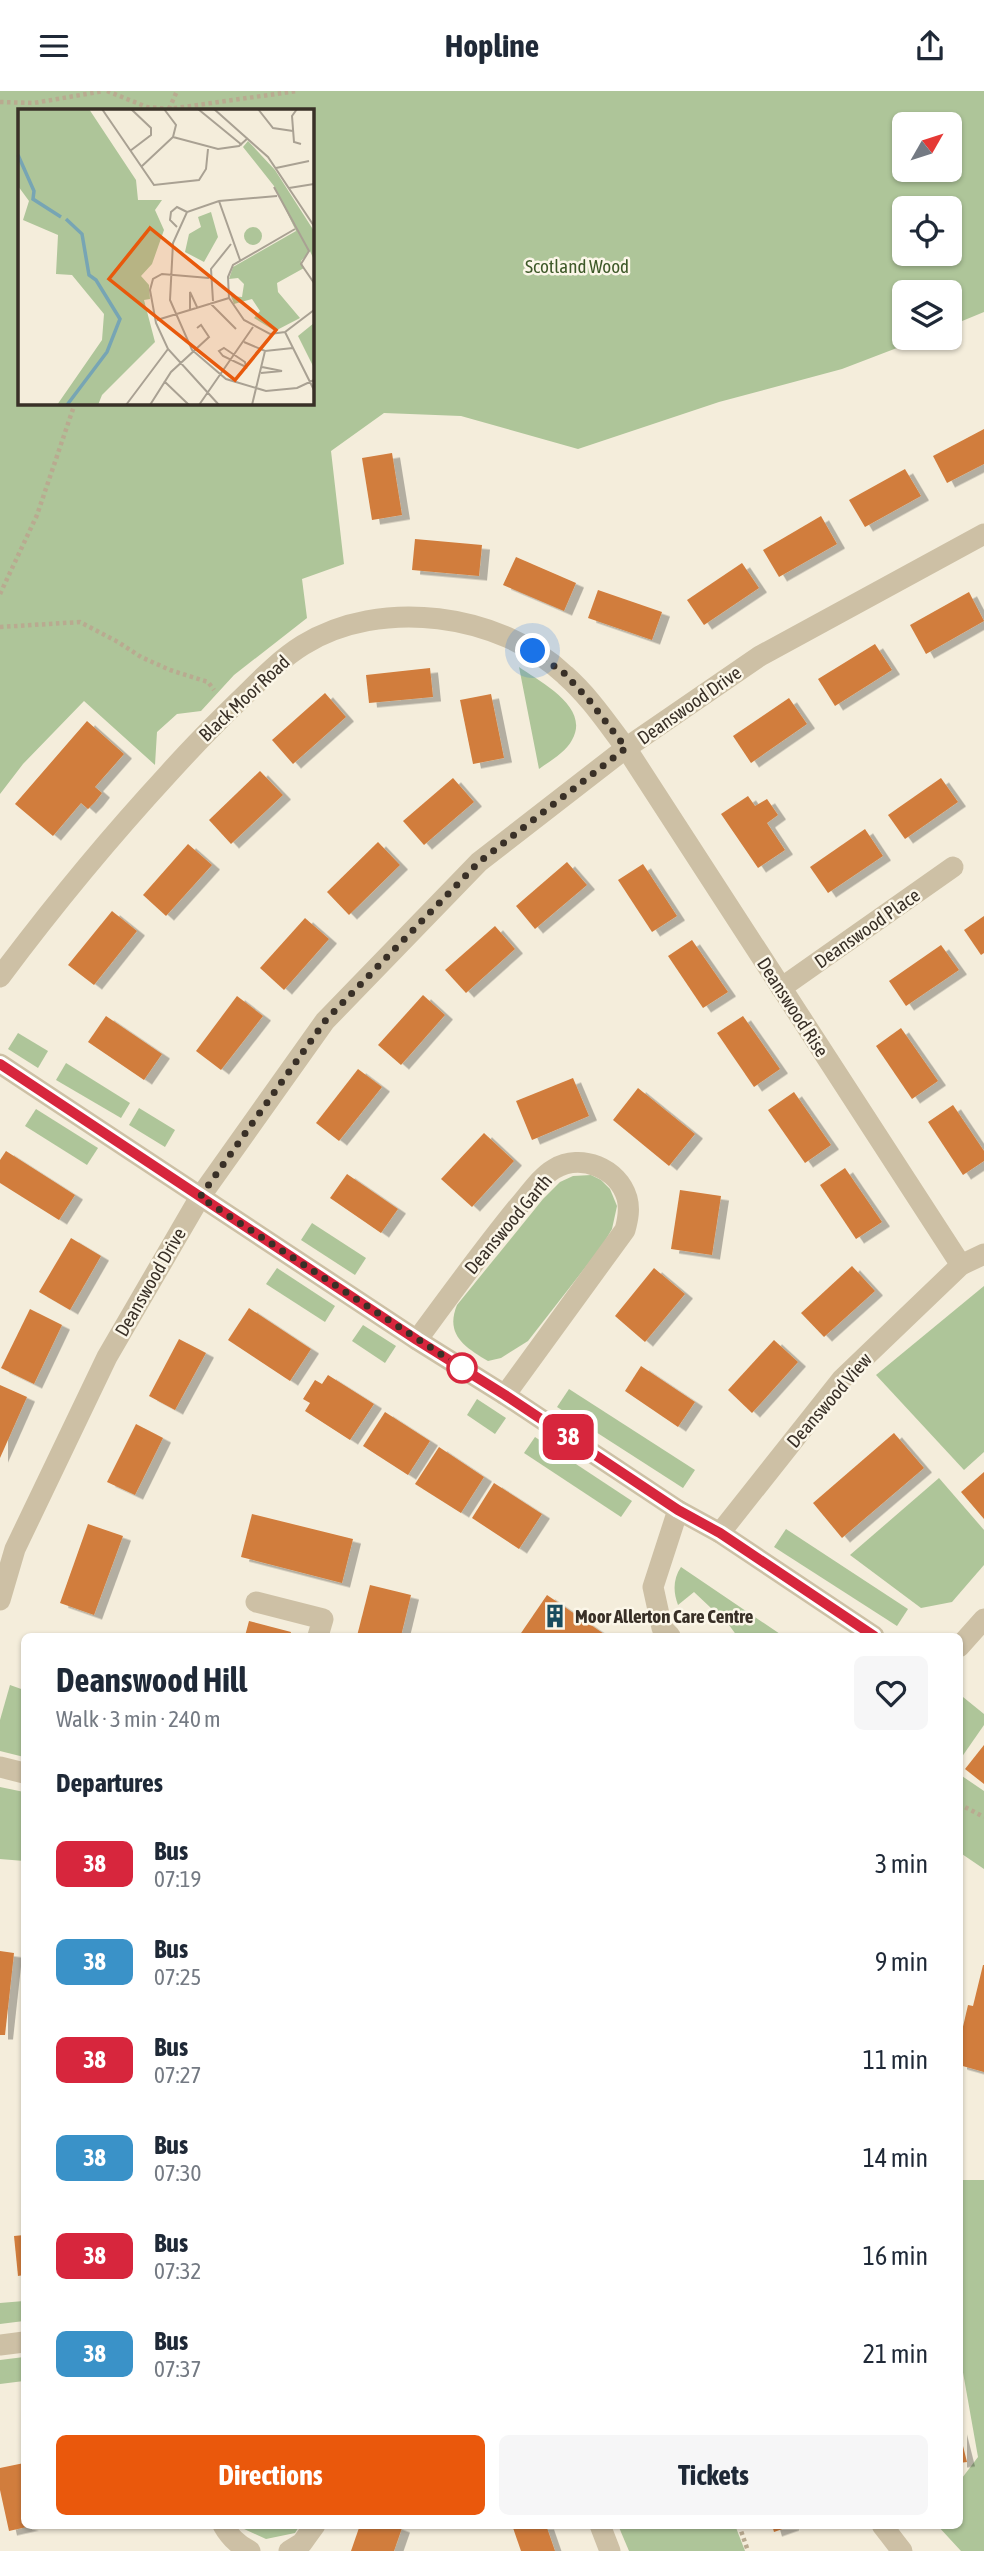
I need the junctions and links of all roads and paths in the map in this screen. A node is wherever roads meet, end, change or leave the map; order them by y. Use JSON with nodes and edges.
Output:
{"nodes":[{"id":1,"x":105,"y":91,"type":"edge"},
{"id":2,"x":177,"y":91,"type":"edge"},
{"id":3,"x":297,"y":91,"type":"edge"},
{"id":4,"x":0,"y":102,"type":"edge"},
{"id":5,"x":162,"y":109,"type":"edge"},
{"id":6,"x":169,"y":109,"type":"edge"},
{"id":7,"x":176,"y":109,"type":"edge"},
{"id":8,"x":75,"y":404,"type":"edge"},
{"id":9,"x":984,"y":534,"type":"edge"},
{"id":10,"x":0,"y":594,"type":"edge"},
{"id":11,"x":0,"y":627,"type":"edge"},
{"id":12,"x":229,"y":710,"type":"junction"},
{"id":13,"x":626,"y":748,"type":"junction"},
{"id":14,"x":953,"y":867,"type":"dead end"},
{"id":15,"x":0,"y":977,"type":"edge"},
{"id":16,"x":781,"y":988,"type":"junction"},
{"id":17,"x":0,"y":1064,"type":"edge"},
{"id":18,"x":200,"y":1197,"type":"junction"},
{"id":19,"x":984,"y":1254,"type":"edge"},
{"id":20,"x":961,"y":1265,"type":"junction"},
{"id":21,"x":417,"y":1340,"type":"junction"},
{"id":22,"x":505,"y":1395,"type":"junction"},
{"id":23,"x":678,"y":1510,"type":"junction"},
{"id":24,"x":720,"y":1533,"type":"junction"},
{"id":25,"x":0,"y":1600,"type":"edge"},
{"id":26,"x":256,"y":1602,"type":"dead end"},
{"id":27,"x":984,"y":1619,"type":"edge"},
{"id":28,"x":319,"y":1633,"type":"edge"},
{"id":29,"x":667,"y":1633,"type":"edge"},
{"id":30,"x":870,"y":1633,"type":"edge"},
{"id":31,"x":963,"y":1643,"type":"edge"},
{"id":32,"x":0,"y":1767,"type":"edge"},
{"id":33,"x":21,"y":1772,"type":"edge"},
{"id":34,"x":963,"y":1806,"type":"edge"},
{"id":35,"x":984,"y":1817,"type":"edge"},
{"id":36,"x":21,"y":2342,"type":"edge"},
{"id":37,"x":0,"y":2345,"type":"edge"},
{"id":38,"x":225,"y":2529,"type":"edge"},
{"id":39,"x":312,"y":2529,"type":"edge"},
{"id":40,"x":602,"y":2529,"type":"edge"},
{"id":41,"x":740,"y":2529,"type":"edge"},
{"id":42,"x":885,"y":2529,"type":"edge"},
{"id":43,"x":250,"y":2551,"type":"edge"},
{"id":44,"x":289,"y":2551,"type":"edge"},
{"id":45,"x":611,"y":2551,"type":"edge"},
{"id":46,"x":748,"y":2551,"type":"edge"},
{"id":47,"x":902,"y":2551,"type":"edge"}],
"edges":[{"from":1,"to":4,"type":"path"},
{"from":1,"to":5,"type":"path"},
{"from":2,"to":6,"type":"path"},
{"from":3,"to":7,"type":"path"},
{"from":8,"to":10,"type":"path"},
{"from":9,"to":13,"type":"street","name":"Deanswood Drive"},
{"from":11,"to":12,"type":"path"},
{"from":12,"to":13,"type":"street","name":"Black Moor Road"},
{"from":12,"to":15,"type":"street","name":"Black Moor Road"},
{"from":13,"to":16,"type":"street","name":"Deanswood Rise"},
{"from":13,"to":18,"type":"street","name":"Deanswood Drive"},
{"from":14,"to":16,"type":"street","name":"Deanswood Place"},
{"from":16,"to":20,"type":"street","name":"Deanswood Rise"},
{"from":17,"to":18,"type":"street"},
{"from":18,"to":21,"type":"street"},
{"from":18,"to":25,"type":"street","name":"Deanswood Drive"},
{"from":19,"to":20,"type":"street","name":"Deanswood View"},
{"from":20,"to":24,"type":"street","name":"Deanswood View"},
{"from":21,"to":22,"type":"street"},
{"from":21,"to":22,"type":"street","name":"Deanswood Garth"},
{"from":22,"to":23,"type":"street"},
{"from":23,"to":24,"type":"street"},
{"from":23,"to":29,"type":"street"},
{"from":24,"to":30,"type":"street"},
{"from":26,"to":28,"type":"street"},
{"from":27,"to":31,"type":"street"},
{"from":32,"to":33,"type":"street"},
{"from":34,"to":35,"type":"path"},
{"from":36,"to":37,"type":"street"},
{"from":38,"to":43,"type":"street"},
{"from":39,"to":44,"type":"street"},
{"from":40,"to":45,"type":"street"},
{"from":41,"to":46,"type":"path"},
{"from":42,"to":47,"type":"street"}]}
